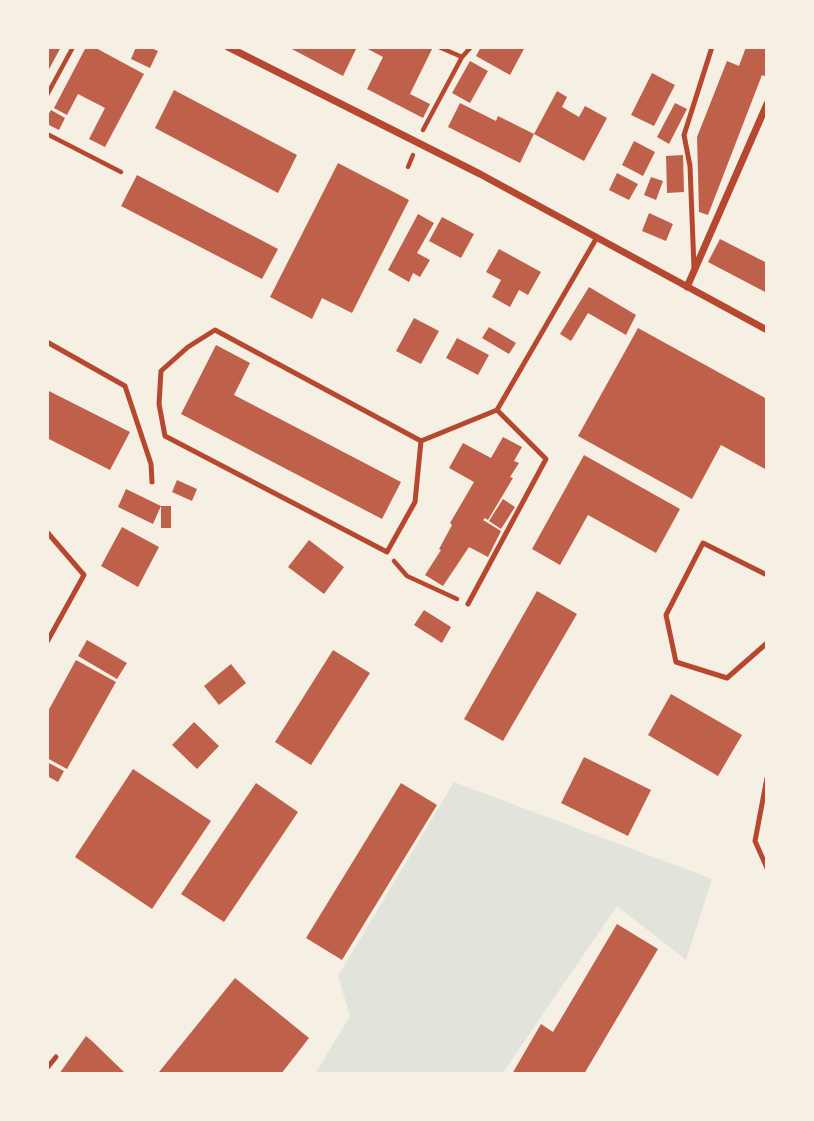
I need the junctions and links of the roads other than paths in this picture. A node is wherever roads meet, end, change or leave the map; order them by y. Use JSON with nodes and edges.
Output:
{"nodes":[{"id":1,"x":228,"y":47,"type":"edge"},
{"id":2,"x":712,"y":47,"type":"edge"},
{"id":3,"x":767,"y":104,"type":"edge"},
{"id":4,"x":596,"y":239,"type":"junction"},
{"id":5,"x":687,"y":287,"type":"junction"},
{"id":6,"x":767,"y":330,"type":"edge"},
{"id":7,"x":47,"y":342,"type":"edge"},
{"id":8,"x":496,"y":410,"type":"junction"},
{"id":9,"x":421,"y":441,"type":"junction"},
{"id":10,"x":152,"y":482,"type":"dead end"},
{"id":11,"x":47,"y":532,"type":"edge"},
{"id":12,"x":767,"y":575,"type":"edge"},
{"id":13,"x":468,"y":604,"type":"road end"},
{"id":14,"x":47,"y":642,"type":"edge"},
{"id":15,"x":767,"y":643,"type":"edge"},
{"id":16,"x":767,"y":778,"type":"edge"},
{"id":17,"x":767,"y":868,"type":"edge"},
{"id":18,"x":56,"y":1057,"type":"dead end"},
{"id":19,"x":47,"y":1068,"type":"edge"}],
"edges":[{"from":1,"to":4,"type":"street"},
{"from":2,"to":5,"type":"lane"},
{"from":3,"to":5,"type":"street"},
{"from":4,"to":5,"type":"street"},
{"from":4,"to":8,"type":"lane"},
{"from":5,"to":6,"type":"street"},
{"from":7,"to":10,"type":"lane"},
{"from":8,"to":9,"type":"lane"},
{"from":8,"to":13,"type":"lane"},
{"from":9,"to":9,"type":"lane"},
{"from":11,"to":14,"type":"lane"},
{"from":12,"to":15,"type":"lane"},
{"from":16,"to":17,"type":"lane"},
{"from":18,"to":19,"type":"lane"}]}
